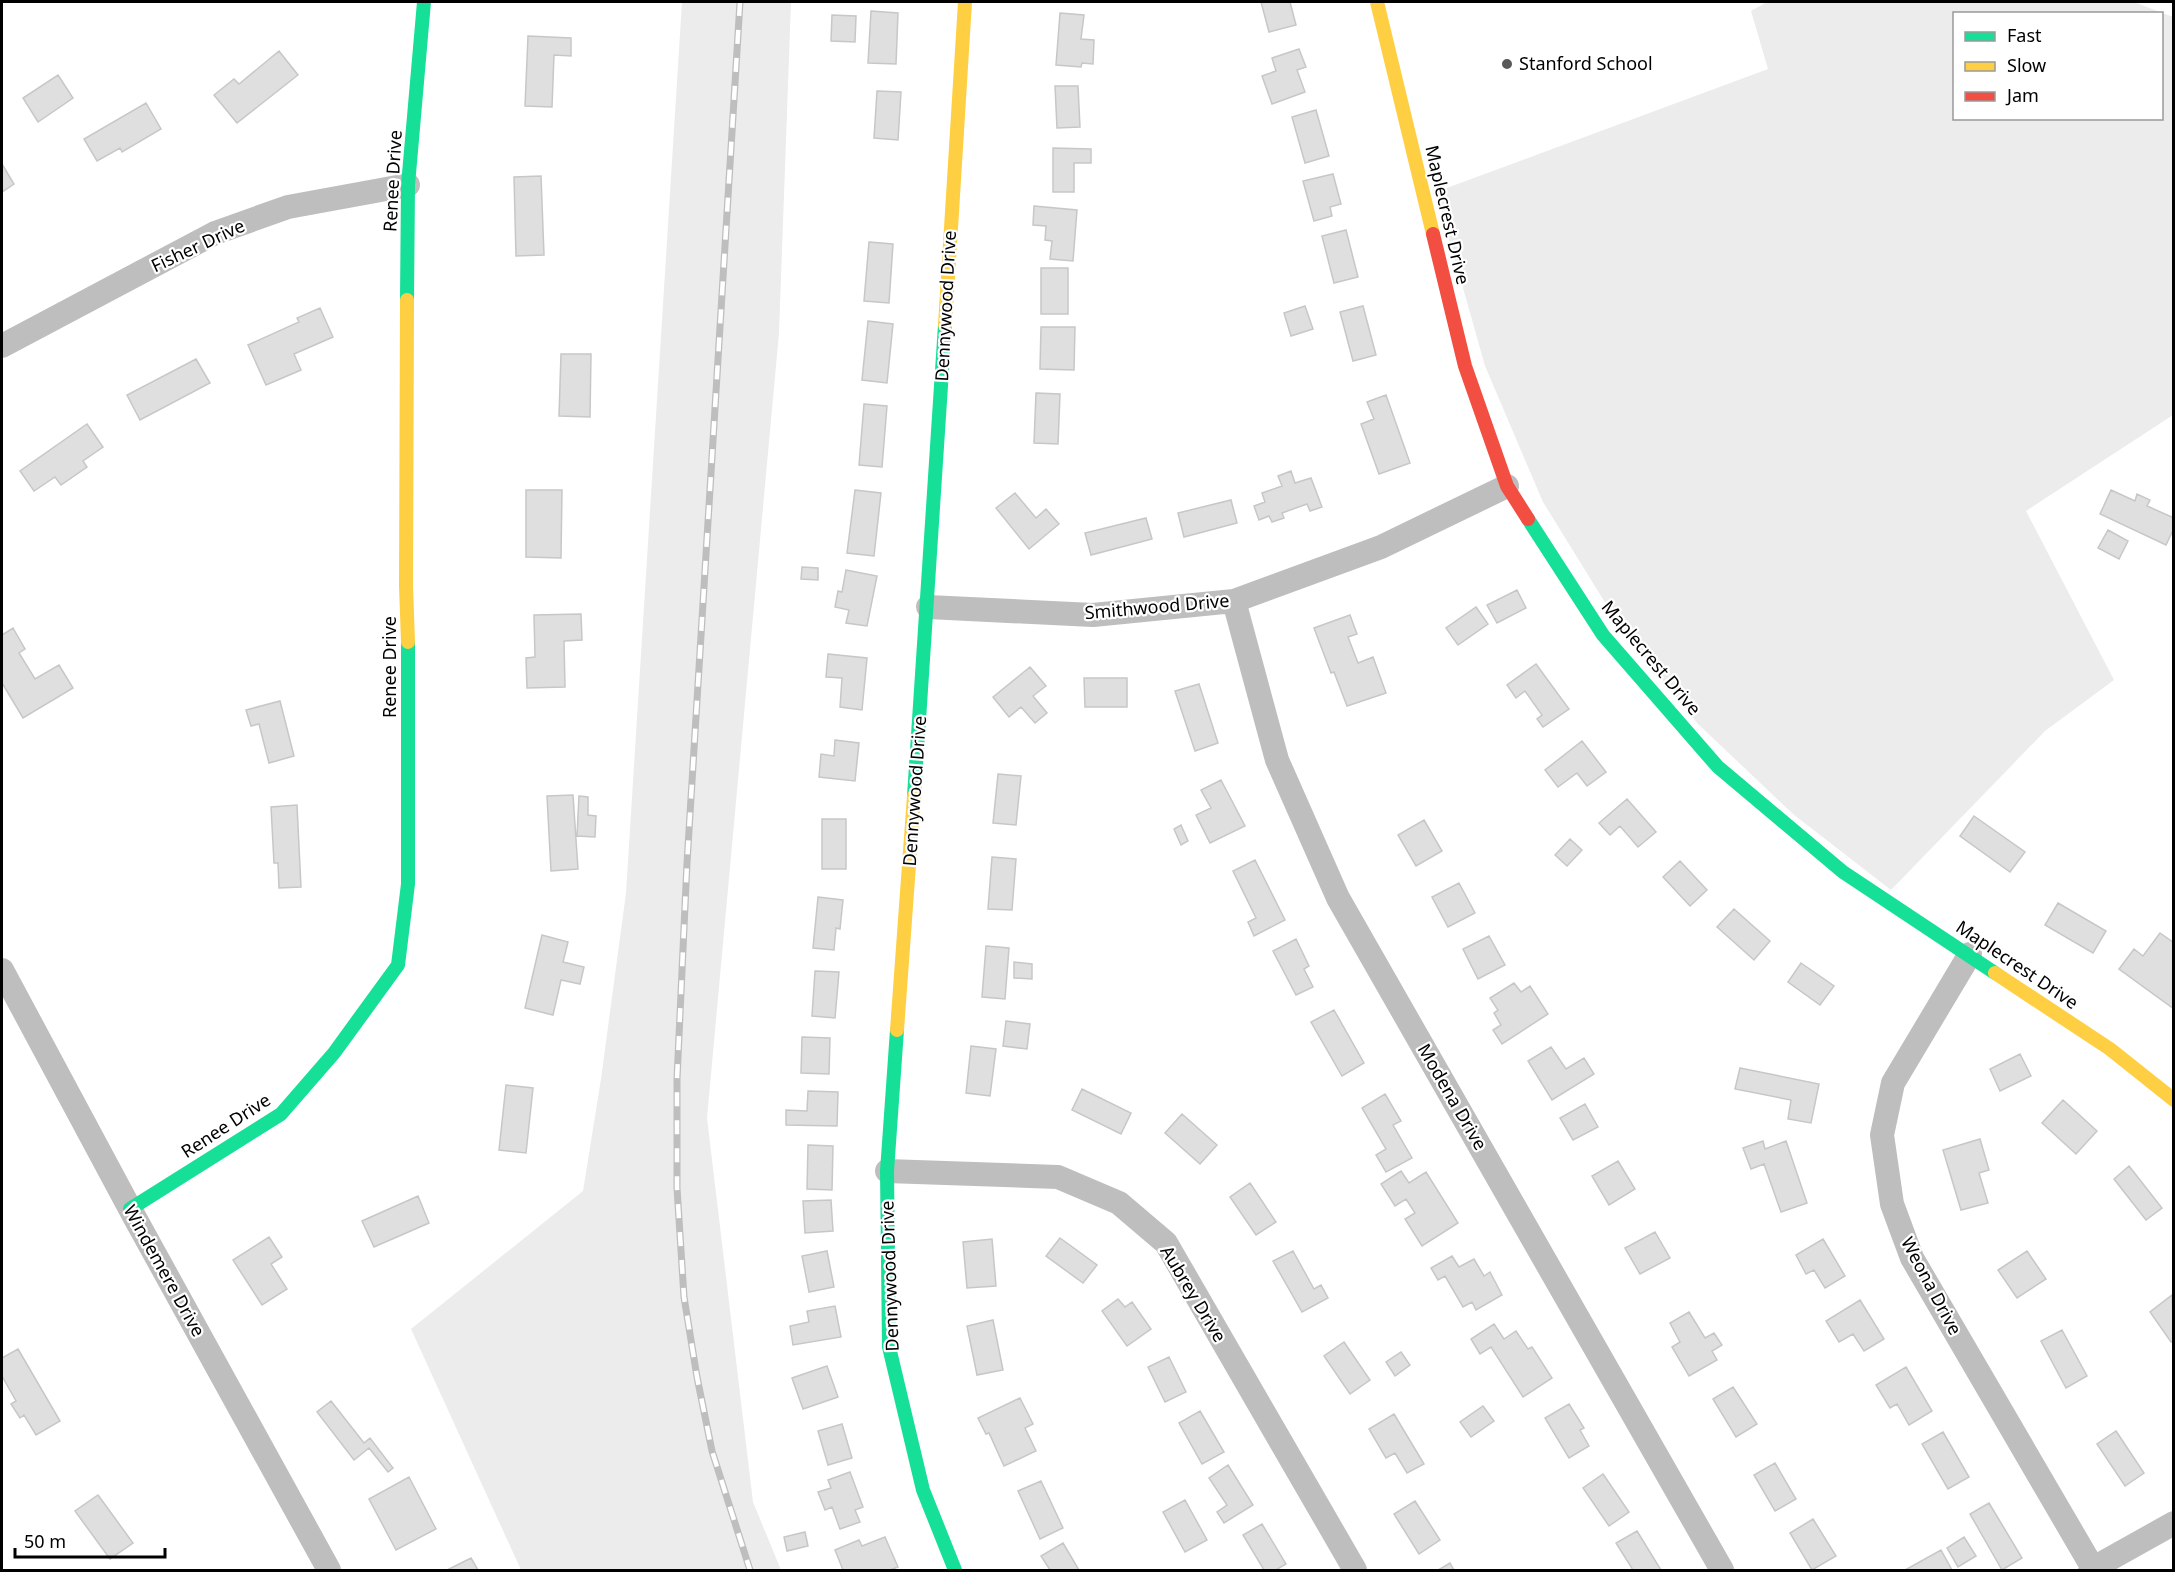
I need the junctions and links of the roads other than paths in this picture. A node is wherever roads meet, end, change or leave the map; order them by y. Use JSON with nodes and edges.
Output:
{"nodes":[{"id":1,"x":424,"y":2,"type":"edge"},
{"id":2,"x":964,"y":2,"type":"edge"},
{"id":3,"x":1377,"y":2,"type":"edge"},
{"id":4,"x":408,"y":185,"type":"junction"},
{"id":5,"x":2,"y":346,"type":"edge"},
{"id":6,"x":1507,"y":486,"type":"junction"},
{"id":7,"x":1234,"y":601,"type":"junction"},
{"id":8,"x":928,"y":607,"type":"junction"},
{"id":9,"x":1970,"y":954,"type":"junction"},
{"id":10,"x":2,"y":970,"type":"edge"},
{"id":11,"x":2174,"y":1100,"type":"edge"},
{"id":12,"x":887,"y":1171,"type":"junction"},
{"id":13,"x":130,"y":1209,"type":"junction"},
{"id":14,"x":2174,"y":1523,"type":"edge"},
{"id":15,"x":329,"y":1570,"type":"edge"},
{"id":16,"x":955,"y":1570,"type":"edge"},
{"id":17,"x":1355,"y":1570,"type":"edge"},
{"id":18,"x":1722,"y":1570,"type":"edge"},
{"id":19,"x":2092,"y":1570,"type":"edge"}],
"edges":[{"from":1,"to":4,"type":"street","name":"Renee Drive"},
{"from":2,"to":8,"type":"street","name":"Dennywood Drive"},
{"from":3,"to":6,"type":"street","name":"Maplecrest Drive"},
{"from":4,"to":5,"type":"street","name":"Fisher Drive"},
{"from":4,"to":13,"type":"street","name":"Renee Drive"},
{"from":6,"to":7,"type":"street","name":"Smithwood Drive"},
{"from":6,"to":9,"type":"street","name":"Maplecrest Drive"},
{"from":7,"to":8,"type":"street","name":"Smithwood Drive"},
{"from":7,"to":18,"type":"street","name":"Modena Drive"},
{"from":8,"to":12,"type":"street","name":"Dennywood Drive"},
{"from":9,"to":11,"type":"street","name":"Maplecrest Drive"},
{"from":9,"to":19,"type":"street","name":"Weona Drive"},
{"from":10,"to":13,"type":"street","name":"Windemere Drive"},
{"from":12,"to":16,"type":"street","name":"Dennywood Drive"},
{"from":12,"to":17,"type":"street","name":"Aubrey Drive"},
{"from":13,"to":15,"type":"street","name":"Windemere Drive"},
{"from":14,"to":19,"type":"street"}]}
